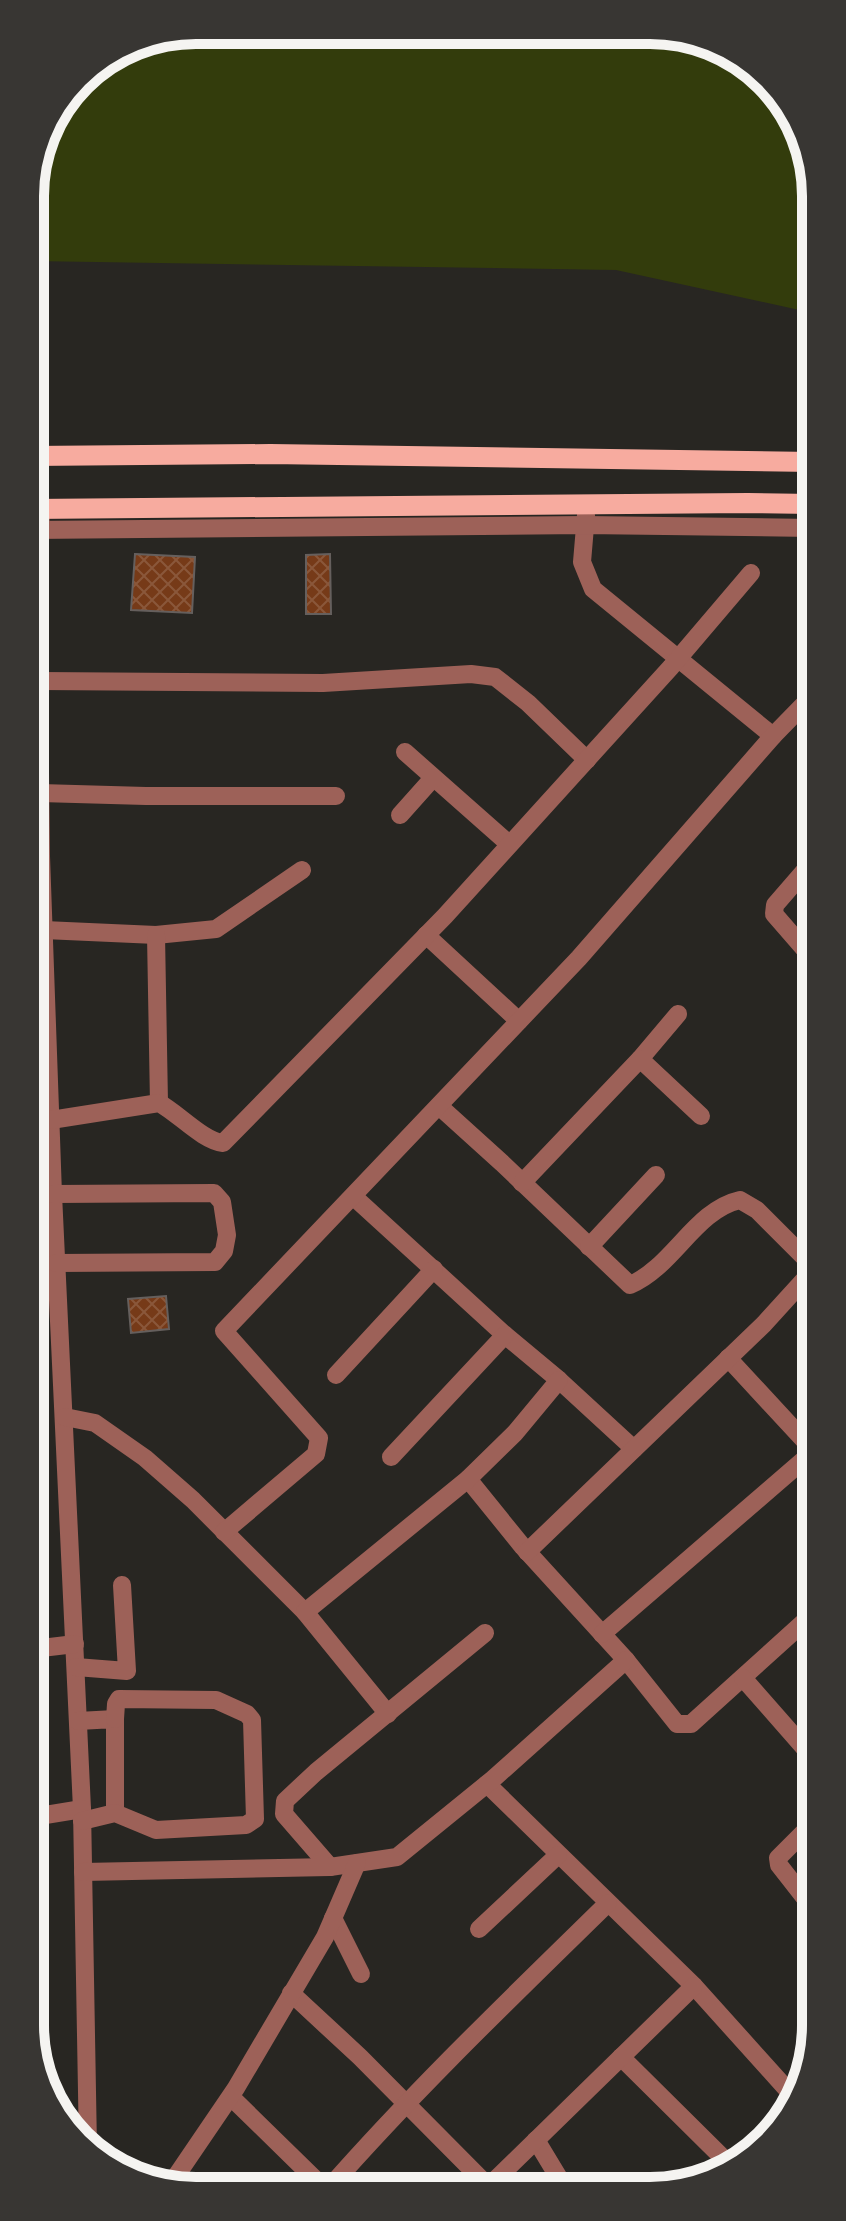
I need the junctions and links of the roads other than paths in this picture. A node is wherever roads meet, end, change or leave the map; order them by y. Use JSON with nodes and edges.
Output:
{"nodes":[{"id":1,"x":44,"y":456,"type":"edge"},
{"id":2,"x":802,"y":462,"type":"edge"},
{"id":3,"x":802,"y":505,"type":"edge"},
{"id":4,"x":586,"y":515,"type":"junction"},
{"id":5,"x":44,"y":519,"type":"edge"},
{"id":6,"x":802,"y":527,"type":"edge"},
{"id":7,"x":751,"y":573,"type":"dead end"},
{"id":8,"x":679,"y":658,"type":"junction"},
{"id":9,"x":44,"y":681,"type":"edge"},
{"id":10,"x":802,"y":706,"type":"edge"},
{"id":11,"x":773,"y":736,"type":"junction"},
{"id":12,"x":405,"y":752,"type":"dead end"},
{"id":13,"x":587,"y":760,"type":"junction"},
{"id":14,"x":433,"y":778,"type":"junction"},
{"id":15,"x":44,"y":793,"type":"edge"},
{"id":16,"x":336,"y":796,"type":"dead end"},
{"id":17,"x":400,"y":815,"type":"dead end"},
{"id":18,"x":509,"y":844,"type":"junction"},
{"id":19,"x":302,"y":870,"type":"dead end"},
{"id":20,"x":802,"y":874,"type":"edge"},
{"id":21,"x":44,"y":930,"type":"joint"},
{"id":22,"x":156,"y":935,"type":"junction"},
{"id":23,"x":426,"y":935,"type":"junction"},
{"id":24,"x":802,"y":940,"type":"edge"},
{"id":25,"x":799,"y":942,"type":"junction"},
{"id":26,"x":802,"y":946,"type":"edge"},
{"id":27,"x":678,"y":1014,"type":"dead end"},
{"id":28,"x":519,"y":1021,"type":"junction"},
{"id":29,"x":640,"y":1059,"type":"junction"},
{"id":30,"x":159,"y":1103,"type":"junction"},
{"id":31,"x":439,"y":1106,"type":"junction"},
{"id":32,"x":701,"y":1116,"type":"dead end"},
{"id":33,"x":44,"y":1120,"type":"edge"},
{"id":34,"x":51,"y":1120,"type":"junction"},
{"id":35,"x":656,"y":1175,"type":"dead end"},
{"id":36,"x":522,"y":1183,"type":"junction"},
{"id":37,"x":53,"y":1194,"type":"junction"},
{"id":38,"x":354,"y":1197,"type":"junction"},
{"id":39,"x":589,"y":1247,"type":"junction"},
{"id":40,"x":802,"y":1256,"type":"edge"},
{"id":41,"x":56,"y":1263,"type":"junction"},
{"id":42,"x":434,"y":1269,"type":"junction"},
{"id":43,"x":802,"y":1281,"type":"edge"},
{"id":44,"x":210,"y":1317,"type":"dead end"},
{"id":45,"x":224,"y":1331,"type":"junction"},
{"id":46,"x":505,"y":1335,"type":"junction"},
{"id":47,"x":728,"y":1358,"type":"junction"},
{"id":48,"x":336,"y":1375,"type":"dead end"},
{"id":49,"x":559,"y":1380,"type":"junction"},
{"id":50,"x":65,"y":1417,"type":"junction"},
{"id":51,"x":802,"y":1437,"type":"edge"},
{"id":52,"x":634,"y":1449,"type":"junction"},
{"id":53,"x":391,"y":1457,"type":"dead end"},
{"id":54,"x":802,"y":1460,"type":"edge"},
{"id":55,"x":468,"y":1479,"type":"junction"},
{"id":56,"x":224,"y":1532,"type":"junction"},
{"id":57,"x":527,"y":1552,"type":"junction"},
{"id":58,"x":122,"y":1585,"type":"dead end"},
{"id":59,"x":305,"y":1612,"type":"junction"},
{"id":60,"x":802,"y":1624,"type":"edge"},
{"id":61,"x":485,"y":1633,"type":"dead end"},
{"id":62,"x":602,"y":1634,"type":"junction"},
{"id":63,"x":75,"y":1644,"type":"junction"},
{"id":64,"x":44,"y":1648,"type":"edge"},
{"id":65,"x":626,"y":1660,"type":"junction"},
{"id":66,"x":76,"y":1667,"type":"junction"},
{"id":67,"x":127,"y":1671,"type":"junction"},
{"id":68,"x":743,"y":1678,"type":"junction"},
{"id":69,"x":238,"y":1697,"type":"dead end"},
{"id":70,"x":388,"y":1714,"type":"junction"},
{"id":71,"x":115,"y":1719,"type":"junction"},
{"id":72,"x":78,"y":1721,"type":"junction"},
{"id":73,"x":802,"y":1745,"type":"edge"},
{"id":74,"x":487,"y":1784,"type":"junction"},
{"id":75,"x":115,"y":1813,"type":"junction"},
{"id":76,"x":82,"y":1815,"type":"junction"},
{"id":77,"x":44,"y":1817,"type":"edge"},
{"id":78,"x":802,"y":1834,"type":"edge"},
{"id":79,"x":558,"y":1855,"type":"junction"},
{"id":80,"x":357,"y":1863,"type":"junction"},
{"id":81,"x":330,"y":1867,"type":"junction"},
{"id":82,"x":83,"y":1872,"type":"junction"},
{"id":83,"x":802,"y":1894,"type":"edge"},
{"id":84,"x":608,"y":1903,"type":"junction"},
{"id":85,"x":333,"y":1918,"type":"junction"},
{"id":86,"x":479,"y":1929,"type":"dead end"},
{"id":87,"x":361,"y":1974,"type":"dead end"},
{"id":88,"x":694,"y":1986,"type":"junction"},
{"id":89,"x":291,"y":1993,"type":"junction"},
{"id":90,"x":621,"y":2057,"type":"junction"},
{"id":91,"x":787,"y":2090,"type":"edge"},
{"id":92,"x":231,"y":2097,"type":"junction"},
{"id":93,"x":407,"y":2104,"type":"junction"},
{"id":94,"x":88,"y":2133,"type":"edge"},
{"id":95,"x":536,"y":2140,"type":"junction"},
{"id":96,"x":723,"y":2158,"type":"edge"},
{"id":97,"x":177,"y":2176,"type":"edge"},
{"id":98,"x":315,"y":2177,"type":"edge"},
{"id":99,"x":337,"y":2177,"type":"edge"},
{"id":100,"x":478,"y":2177,"type":"edge"},
{"id":101,"x":498,"y":2177,"type":"edge"},
{"id":102,"x":558,"y":2177,"type":"edge"}],
"edges":[{"from":1,"to":2,"type":"main road"},
{"from":3,"to":4,"type":"main road"},
{"from":4,"to":5,"type":"main road"},
{"from":4,"to":6,"type":"street"},
{"from":4,"to":8,"type":"street"},
{"from":7,"to":8,"type":"street"},
{"from":8,"to":11,"type":"street"},
{"from":8,"to":13,"type":"street"},
{"from":9,"to":13,"type":"street"},
{"from":10,"to":11,"type":"street"},
{"from":11,"to":28,"type":"street"},
{"from":12,"to":14,"type":"street"},
{"from":13,"to":18,"type":"street"},
{"from":14,"to":17,"type":"street"},
{"from":14,"to":18,"type":"street"},
{"from":15,"to":16,"type":"street"},
{"from":18,"to":23,"type":"street"},
{"from":19,"to":22,"type":"street"},
{"from":20,"to":25,"type":"street"},
{"from":21,"to":22,"type":"street"},
{"from":21,"to":34,"type":"street"},
{"from":22,"to":30,"type":"street"},
{"from":23,"to":28,"type":"street"},
{"from":23,"to":30,"type":"street"},
{"from":24,"to":25,"type":"street"},
{"from":25,"to":26,"type":"street"},
{"from":27,"to":29,"type":"street"},
{"from":28,"to":31,"type":"street"},
{"from":29,"to":32,"type":"street"},
{"from":29,"to":36,"type":"street"},
{"from":30,"to":34,"type":"street"},
{"from":31,"to":36,"type":"street"},
{"from":31,"to":38,"type":"street"},
{"from":33,"to":34,"type":"street"},
{"from":34,"to":37,"type":"street"},
{"from":35,"to":39,"type":"street"},
{"from":36,"to":39,"type":"street"},
{"from":37,"to":41,"type":"street"},
{"from":37,"to":41,"type":"street"},
{"from":38,"to":42,"type":"street"},
{"from":38,"to":45,"type":"street"},
{"from":39,"to":40,"type":"street"},
{"from":41,"to":50,"type":"street"},
{"from":42,"to":46,"type":"street"},
{"from":42,"to":48,"type":"street"},
{"from":43,"to":47,"type":"street"},
{"from":44,"to":45,"type":"street"},
{"from":45,"to":56,"type":"street"},
{"from":46,"to":49,"type":"street"},
{"from":46,"to":53,"type":"street"},
{"from":47,"to":51,"type":"street"},
{"from":47,"to":52,"type":"street"},
{"from":49,"to":52,"type":"street"},
{"from":49,"to":55,"type":"street"},
{"from":50,"to":56,"type":"street"},
{"from":50,"to":63,"type":"street"},
{"from":52,"to":57,"type":"street"},
{"from":54,"to":62,"type":"street"},
{"from":55,"to":57,"type":"street"},
{"from":55,"to":59,"type":"street"},
{"from":56,"to":59,"type":"street"},
{"from":57,"to":62,"type":"street"},
{"from":58,"to":67,"type":"street"},
{"from":59,"to":70,"type":"street"},
{"from":60,"to":68,"type":"street"},
{"from":61,"to":70,"type":"street"},
{"from":62,"to":65,"type":"street"},
{"from":63,"to":64,"type":"street"},
{"from":63,"to":66,"type":"street"},
{"from":65,"to":68,"type":"street"},
{"from":65,"to":74,"type":"street"},
{"from":66,"to":67,"type":"street"},
{"from":66,"to":72,"type":"street"},
{"from":67,"to":69,"type":"street"},
{"from":68,"to":73,"type":"street"},
{"from":70,"to":81,"type":"street"},
{"from":71,"to":72,"type":"street"},
{"from":71,"to":75,"type":"street"},
{"from":71,"to":75,"type":"street"},
{"from":72,"to":76,"type":"street"},
{"from":74,"to":79,"type":"street"},
{"from":74,"to":80,"type":"street"},
{"from":75,"to":76,"type":"street"},
{"from":76,"to":77,"type":"street"},
{"from":76,"to":82,"type":"street"},
{"from":78,"to":83,"type":"street"},
{"from":79,"to":84,"type":"street"},
{"from":79,"to":86,"type":"street"},
{"from":80,"to":81,"type":"street"},
{"from":80,"to":85,"type":"street"},
{"from":81,"to":82,"type":"street"},
{"from":82,"to":94,"type":"street"},
{"from":84,"to":88,"type":"street"},
{"from":84,"to":93,"type":"street"},
{"from":85,"to":87,"type":"street"},
{"from":85,"to":89,"type":"street"},
{"from":88,"to":90,"type":"street"},
{"from":88,"to":91,"type":"street"},
{"from":89,"to":92,"type":"street"},
{"from":89,"to":93,"type":"street"},
{"from":90,"to":95,"type":"street"},
{"from":90,"to":96,"type":"street"},
{"from":92,"to":97,"type":"street"},
{"from":92,"to":98,"type":"street"},
{"from":93,"to":99,"type":"street"},
{"from":93,"to":100,"type":"street"},
{"from":95,"to":101,"type":"street"},
{"from":95,"to":102,"type":"street"}]}
